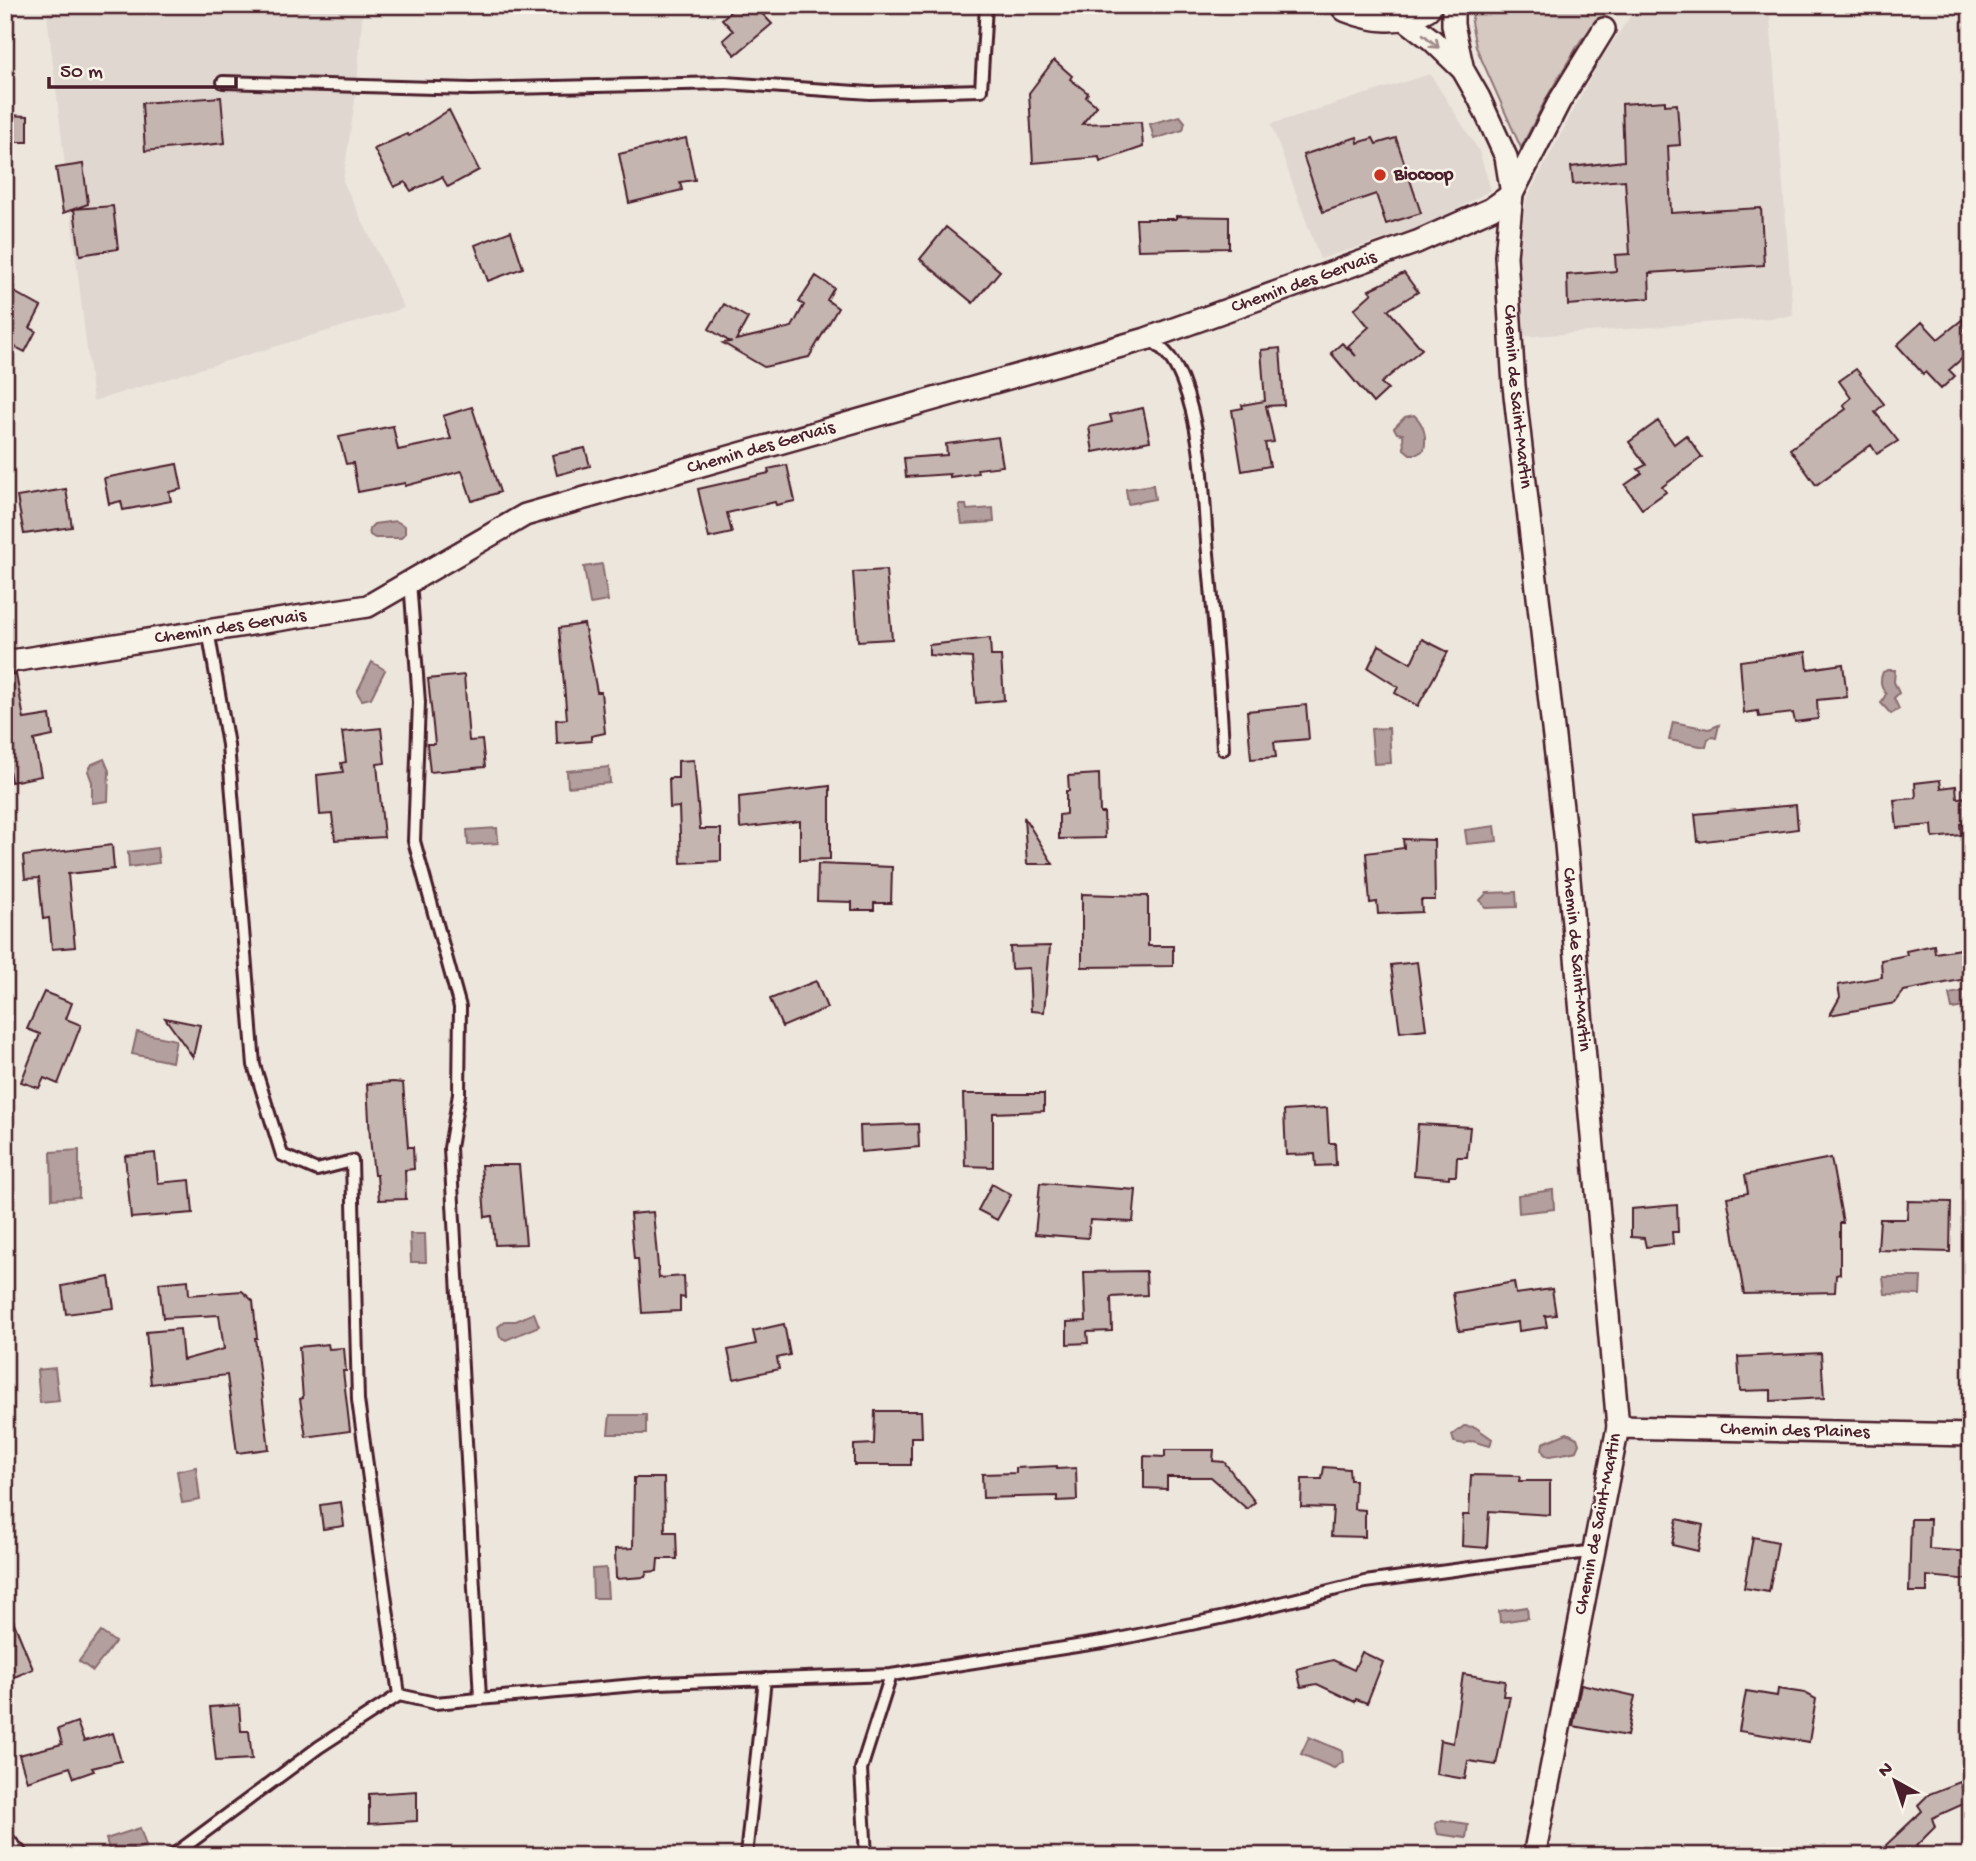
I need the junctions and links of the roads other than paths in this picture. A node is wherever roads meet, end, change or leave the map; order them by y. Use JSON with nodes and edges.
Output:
{"nodes":[{"id":1,"x":985,"y":5,"type":"edge"},
{"id":2,"x":1348,"y":5,"type":"edge"},
{"id":3,"x":1453,"y":5,"type":"edge"},
{"id":4,"x":1411,"y":10,"type":"edge"},
{"id":5,"x":1604,"y":29,"type":"dead end"},
{"id":6,"x":1463,"y":70,"type":"junction"},
{"id":7,"x":223,"y":82,"type":"dead end"},
{"id":8,"x":1512,"y":194,"type":"junction"},
{"id":9,"x":1146,"y":339,"type":"junction"},
{"id":10,"x":410,"y":581,"type":"junction"},
{"id":11,"x":208,"y":630,"type":"junction"},
{"id":12,"x":5,"y":662,"type":"edge"},
{"id":13,"x":1223,"y":749,"type":"dead end"},
{"id":14,"x":1618,"y":1427,"type":"junction"},
{"id":15,"x":1971,"y":1435,"type":"edge"},
{"id":16,"x":1595,"y":1551,"type":"junction"},
{"id":17,"x":891,"y":1675,"type":"junction"},
{"id":18,"x":765,"y":1679,"type":"junction"},
{"id":19,"x":399,"y":1695,"type":"junction"},
{"id":20,"x":480,"y":1698,"type":"junction"},
{"id":21,"x":5,"y":1836,"type":"edge"},
{"id":22,"x":24,"y":1856,"type":"edge"},
{"id":23,"x":172,"y":1856,"type":"edge"},
{"id":24,"x":746,"y":1856,"type":"edge"},
{"id":25,"x":866,"y":1856,"type":"edge"},
{"id":26,"x":1534,"y":1856,"type":"edge"}],
"edges":[{"from":1,"to":7,"type":"lane"},
{"from":2,"to":4,"type":"main road"},
{"from":3,"to":6,"type":"street","name":"Chemin de Saint-Martin"},
{"from":4,"to":6,"type":"street","name":"Chemin de Saint-Martin","one_way":true},
{"from":5,"to":8,"type":"street"},
{"from":6,"to":8,"type":"street","name":"Chemin de Saint-Martin"},
{"from":8,"to":9,"type":"street","name":"Chemin des Gervais"},
{"from":8,"to":14,"type":"street","name":"Chemin de Saint-Martin"},
{"from":9,"to":10,"type":"street","name":"Chemin des Gervais"},
{"from":9,"to":13,"type":"lane"},
{"from":10,"to":11,"type":"street","name":"Chemin des Gervais"},
{"from":10,"to":20,"type":"lane"},
{"from":11,"to":12,"type":"street","name":"Chemin des Gervais"},
{"from":11,"to":19,"type":"lane"},
{"from":14,"to":15,"type":"street","name":"Chemin des Plaines"},
{"from":14,"to":16,"type":"street","name":"Chemin de Saint-Martin"},
{"from":16,"to":17,"type":"lane"},
{"from":16,"to":26,"type":"street","name":"Chemin de Saint-Martin"},
{"from":17,"to":18,"type":"lane"},
{"from":17,"to":25,"type":"lane"},
{"from":18,"to":20,"type":"lane"},
{"from":18,"to":24,"type":"lane"},
{"from":19,"to":20,"type":"lane"},
{"from":19,"to":23,"type":"lane"},
{"from":21,"to":22,"type":"lane"}]}
